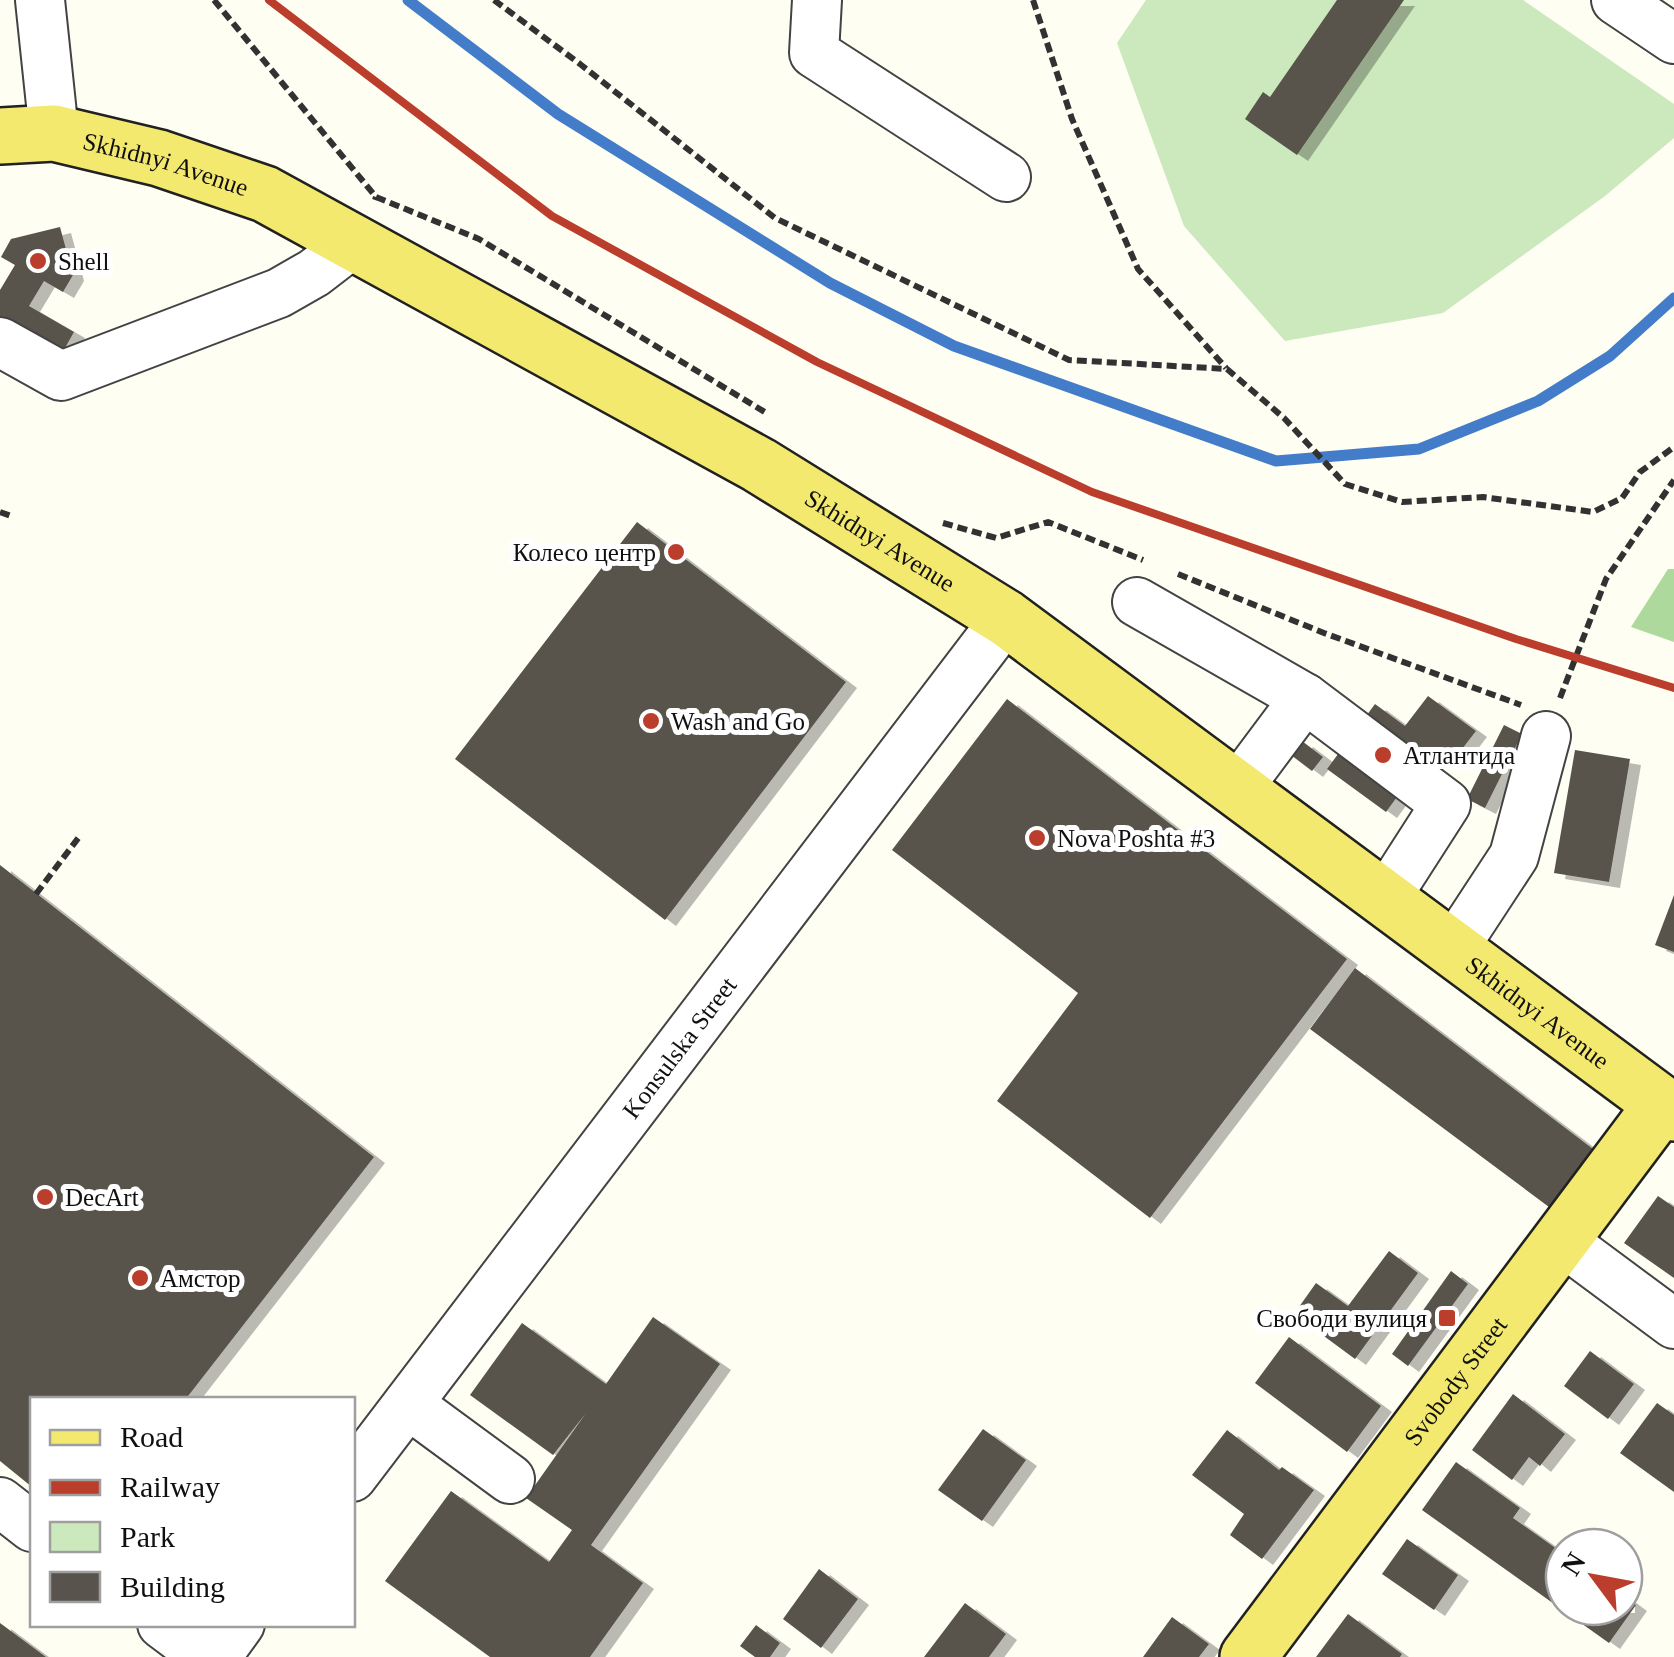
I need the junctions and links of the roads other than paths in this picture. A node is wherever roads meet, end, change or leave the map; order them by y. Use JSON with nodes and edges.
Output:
{"nodes":[{"id":1,"x":40,"y":0,"type":"edge"},
{"id":2,"x":817,"y":0,"type":"edge"},
{"id":3,"x":1616,"y":0,"type":"edge"},
{"id":4,"x":1674,"y":38,"type":"edge"},
{"id":5,"x":54,"y":133,"type":"junction"},
{"id":6,"x":0,"y":136,"type":"edge"},
{"id":7,"x":1006,"y":177,"type":"dead end"},
{"id":8,"x":364,"y":220,"type":"junction"},
{"id":9,"x":0,"y":342,"type":"edge"},
{"id":10,"x":1150,"y":578,"type":"road end"},
{"id":11,"x":1006,"y":618,"type":"junction"},
{"id":12,"x":1305,"y":698,"type":"junction"},
{"id":13,"x":1550,"y":725,"type":"road end"},
{"id":14,"x":1237,"y":790,"type":"junction"},
{"id":15,"x":1385,"y":899,"type":"junction"},
{"id":16,"x":1452,"y":949,"type":"junction"},
{"id":17,"x":1670,"y":1102,"type":"edge"},
{"id":18,"x":1561,"y":1240,"type":"junction"},
{"id":19,"x":1674,"y":1324,"type":"edge"},
{"id":20,"x":408,"y":1404,"type":"junction"},
{"id":21,"x":355,"y":1474,"type":"edge"},
{"id":22,"x":510,"y":1479,"type":"dead end"},
{"id":23,"x":0,"y":1502,"type":"edge"},
{"id":24,"x":30,"y":1525,"type":"edge"},
{"id":25,"x":166,"y":1627,"type":"edge"},
{"id":26,"x":238,"y":1627,"type":"edge"},
{"id":27,"x":206,"y":1657,"type":"edge"},
{"id":28,"x":216,"y":1657,"type":"edge"},
{"id":29,"x":1248,"y":1657,"type":"edge"}],
"edges":[{"from":1,"to":5,"type":"street"},
{"from":2,"to":7,"type":"street"},
{"from":3,"to":4,"type":"street"},
{"from":5,"to":6,"type":"main road","name":"Skhidnyi Avenue"},
{"from":5,"to":8,"type":"main road","name":"Skhidnyi Avenue"},
{"from":8,"to":9,"type":"street"},
{"from":8,"to":11,"type":"main road","name":"Skhidnyi Avenue"},
{"from":10,"to":12,"type":"street"},
{"from":11,"to":14,"type":"main road","name":"Skhidnyi Avenue"},
{"from":11,"to":20,"type":"street","name":"Konsulska Street"},
{"from":12,"to":14,"type":"street"},
{"from":12,"to":15,"type":"street"},
{"from":13,"to":16,"type":"street"},
{"from":14,"to":15,"type":"main road","name":"Skhidnyi Avenue"},
{"from":15,"to":16,"type":"main road","name":"Skhidnyi Avenue"},
{"from":16,"to":17,"type":"main road","name":"Skhidnyi Avenue"},
{"from":17,"to":18,"type":"main road","name":"Svobody Street"},
{"from":18,"to":19,"type":"street"},
{"from":18,"to":29,"type":"main road","name":"Svobody Street"},
{"from":20,"to":21,"type":"street","name":"Konsulska Street"},
{"from":20,"to":22,"type":"street"},
{"from":23,"to":24,"type":"street"},
{"from":25,"to":27,"type":"street"},
{"from":26,"to":28,"type":"street"}]}
